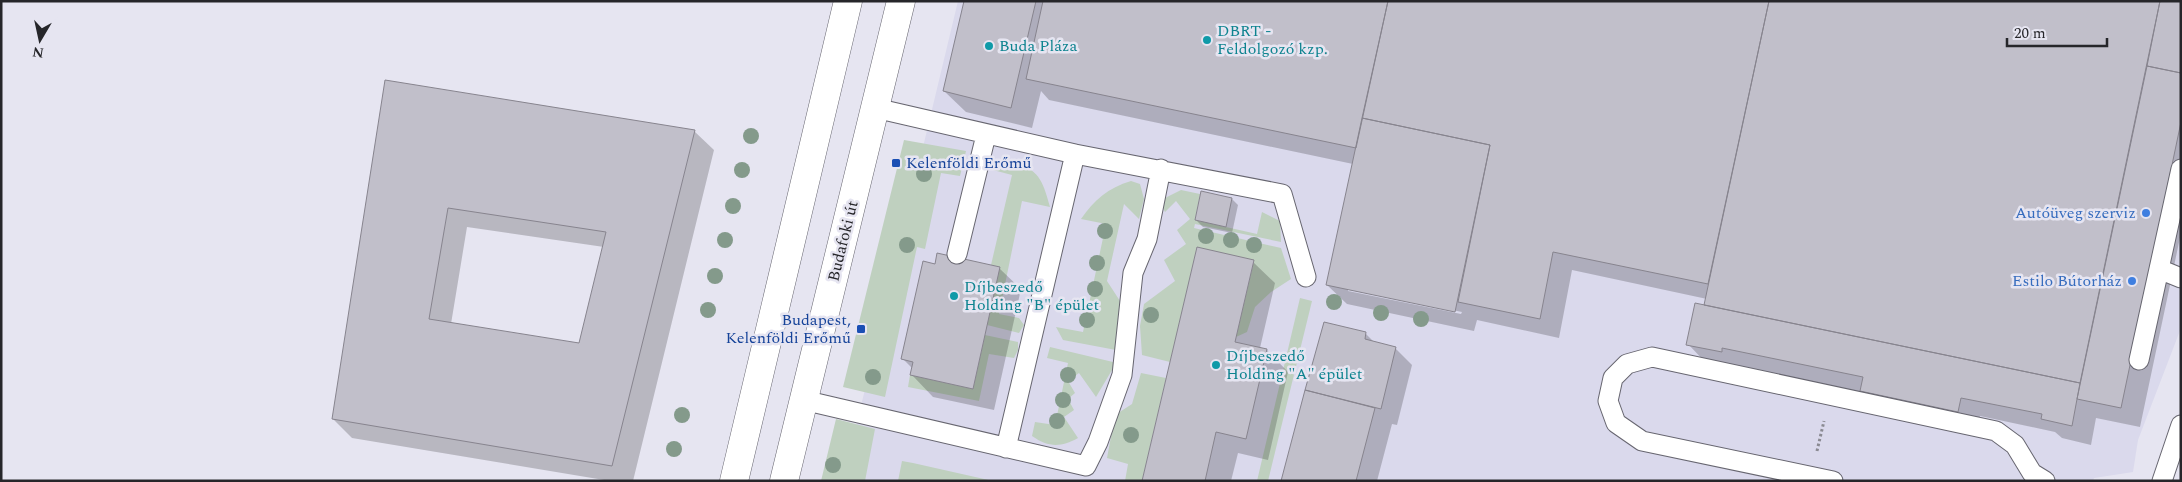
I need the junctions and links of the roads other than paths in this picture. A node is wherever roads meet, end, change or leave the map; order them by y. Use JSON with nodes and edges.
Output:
{"nodes":[{"id":1,"x":848,"y":1,"type":"edge"},
{"id":2,"x":902,"y":1,"type":"edge"},
{"id":3,"x":875,"y":108,"type":"junction"},
{"id":4,"x":986,"y":134,"type":"junction"},
{"id":5,"x":1075,"y":154,"type":"junction"},
{"id":6,"x":2181,"y":169,"type":"edge"},
{"id":7,"x":1161,"y":170,"type":"junction"},
{"id":8,"x":958,"y":254,"type":"dead end"},
{"id":9,"x":2159,"y":269,"type":"junction"},
{"id":10,"x":1306,"y":277,"type":"dead end"},
{"id":11,"x":2181,"y":278,"type":"edge"},
{"id":12,"x":2139,"y":360,"type":"dead end"},
{"id":13,"x":804,"y":400,"type":"junction"},
{"id":14,"x":2181,"y":425,"type":"edge"},
{"id":15,"x":1006,"y":448,"type":"junction"},
{"id":16,"x":734,"y":481,"type":"edge"},
{"id":17,"x":784,"y":481,"type":"edge"},
{"id":18,"x":1833,"y":481,"type":"edge"},
{"id":19,"x":2045,"y":481,"type":"edge"},
{"id":20,"x":2162,"y":481,"type":"edge"}],
"edges":[{"from":1,"to":16,"type":"main road"},
{"from":2,"to":3,"type":"main road","name":"Budafoki út"},
{"from":3,"to":4,"type":"lane"},
{"from":3,"to":13,"type":"main road","name":"Budafoki út"},
{"from":4,"to":5,"type":"lane"},
{"from":4,"to":8,"type":"lane"},
{"from":5,"to":7,"type":"lane"},
{"from":5,"to":15,"type":"lane"},
{"from":6,"to":9,"type":"lane"},
{"from":7,"to":10,"type":"lane"},
{"from":7,"to":15,"type":"lane"},
{"from":9,"to":11,"type":"lane"},
{"from":9,"to":12,"type":"lane"},
{"from":13,"to":15,"type":"lane"},
{"from":13,"to":17,"type":"main road","name":"Budafoki út"},
{"from":14,"to":20,"type":"lane"},
{"from":18,"to":19,"type":"lane"}]}
